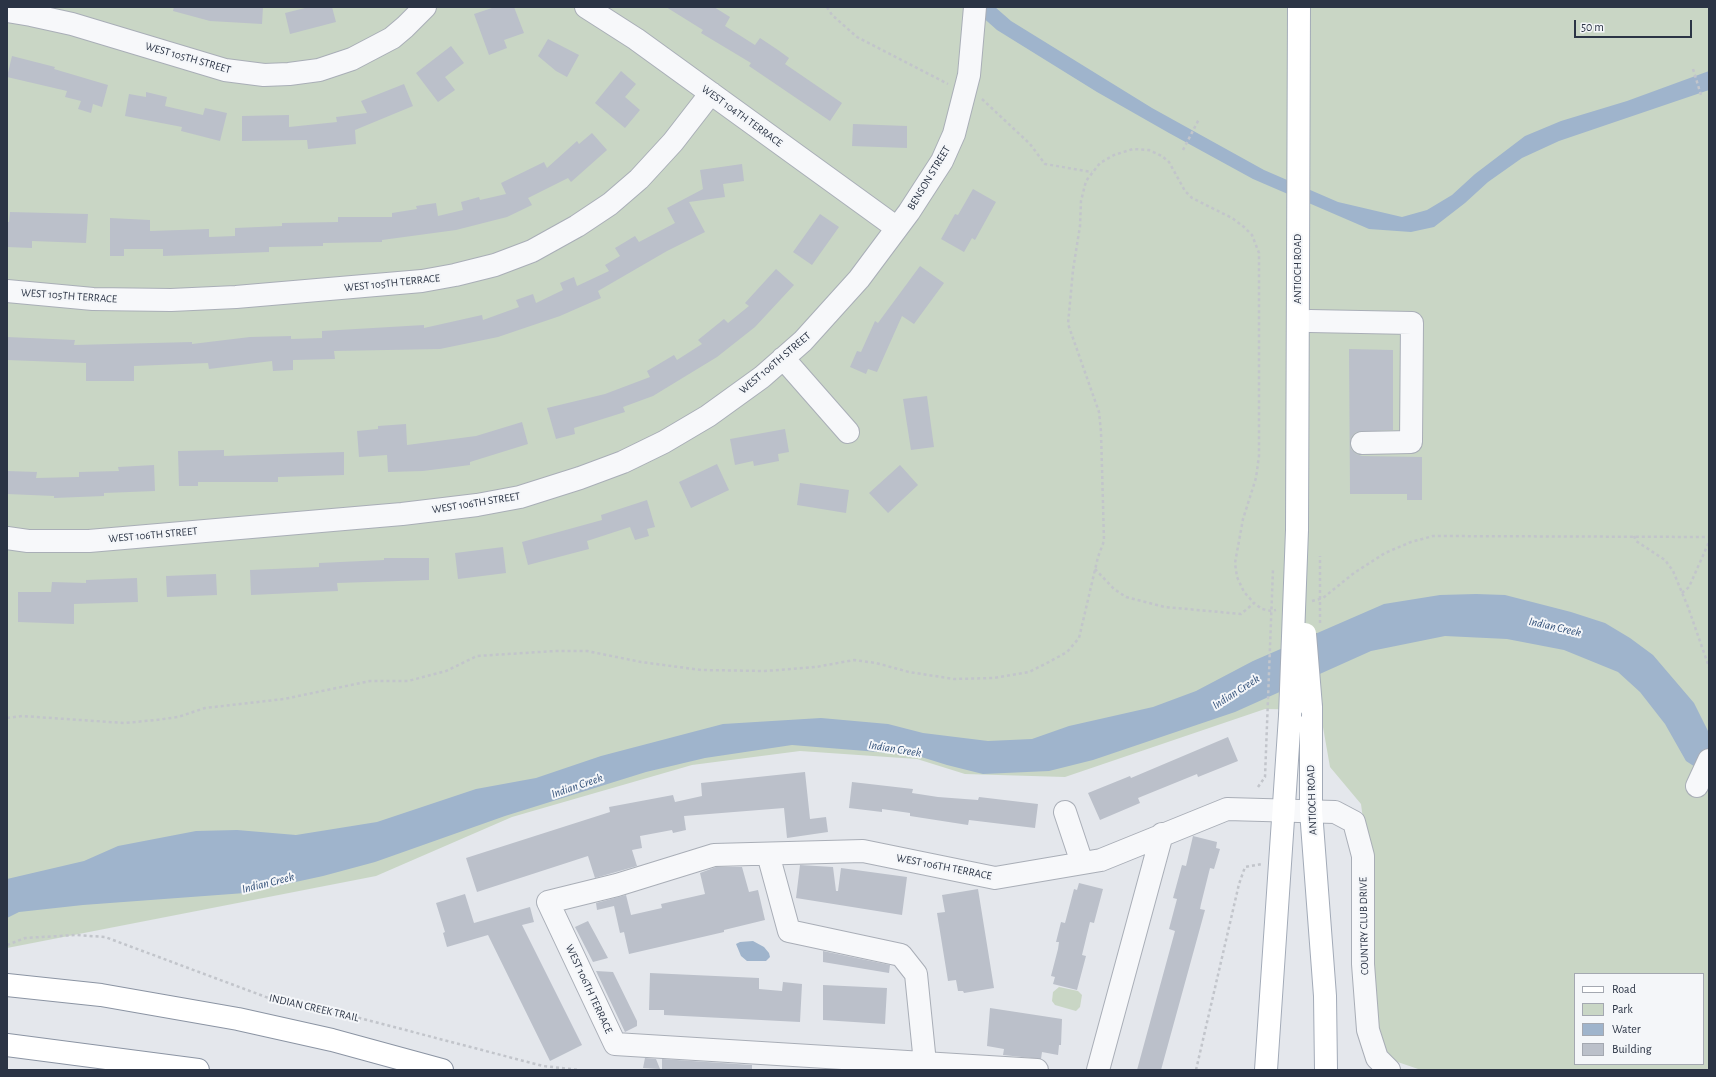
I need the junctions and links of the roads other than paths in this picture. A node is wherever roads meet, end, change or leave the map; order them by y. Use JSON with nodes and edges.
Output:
{"nodes":[{"id":1,"x":425,"y":7,"type":"edge"},
{"id":2,"x":586,"y":7,"type":"edge"},
{"id":3,"x":975,"y":7,"type":"edge"},
{"id":4,"x":1299,"y":7,"type":"edge"},
{"id":5,"x":7,"y":12,"type":"edge"},
{"id":6,"x":711,"y":93,"type":"junction"},
{"id":7,"x":897,"y":228,"type":"junction"},
{"id":8,"x":7,"y":291,"type":"edge"},
{"id":9,"x":1310,"y":322,"type":"dead end"},
{"id":10,"x":783,"y":358,"type":"junction"},
{"id":11,"x":848,"y":432,"type":"dead end"},
{"id":12,"x":1362,"y":443,"type":"dead end"},
{"id":13,"x":1297,"y":530,"type":"junction"},
{"id":14,"x":7,"y":538,"type":"edge"},
{"id":15,"x":1709,"y":760,"type":"edge"},
{"id":16,"x":1697,"y":786,"type":"dead end"},
{"id":17,"x":1284,"y":810,"type":"junction"},
{"id":18,"x":1311,"y":811,"type":"junction"},
{"id":19,"x":1065,"y":812,"type":"dead end"},
{"id":20,"x":1162,"y":834,"type":"junction"},
{"id":21,"x":768,"y":854,"type":"junction"},
{"id":22,"x":1082,"y":863,"type":"junction"},
{"id":23,"x":7,"y":985,"type":"edge"},
{"id":24,"x":7,"y":1044,"type":"edge"},
{"id":25,"x":925,"y":1063,"type":"junction"},
{"id":26,"x":198,"y":1070,"type":"edge"},
{"id":27,"x":442,"y":1070,"type":"edge"},
{"id":28,"x":1037,"y":1070,"type":"edge"},
{"id":29,"x":1098,"y":1070,"type":"edge"},
{"id":30,"x":1266,"y":1070,"type":"edge"},
{"id":31,"x":1326,"y":1070,"type":"edge"},
{"id":32,"x":1389,"y":1070,"type":"edge"}],
"edges":[{"from":1,"to":5,"type":"street","name":"WEST 105TH STREET"},
{"from":2,"to":6,"type":"street","name":"WEST 104TH TERRACE"},
{"from":3,"to":7,"type":"street","name":"BENSON STREET"},
{"from":4,"to":13,"type":"main road","name":"ANTIOCH ROAD"},
{"from":6,"to":7,"type":"street","name":"WEST 104TH TERRACE"},
{"from":6,"to":8,"type":"street","name":"WEST 105TH TERRACE"},
{"from":7,"to":10,"type":"street","name":"WEST 106TH STREET"},
{"from":9,"to":12,"type":"street"},
{"from":10,"to":11,"type":"street"},
{"from":10,"to":14,"type":"street","name":"WEST 106TH STREET"},
{"from":13,"to":17,"type":"main road","name":"ANTIOCH ROAD","bridge":true},
{"from":13,"to":18,"type":"main road","name":"ANTIOCH ROAD","bridge":true},
{"from":15,"to":16,"type":"street"},
{"from":17,"to":18,"type":"street","name":"WEST 106TH TERRACE"},
{"from":17,"to":20,"type":"street","name":"WEST 106TH TERRACE"},
{"from":17,"to":30,"type":"main road","name":"ANTIOCH ROAD"},
{"from":18,"to":31,"type":"main road","name":"ANTIOCH ROAD"},
{"from":18,"to":32,"type":"street","name":"COUNTRY CLUB DRIVE"},
{"from":19,"to":22,"type":"street"},
{"from":20,"to":22,"type":"street","name":"WEST 106TH TERRACE"},
{"from":20,"to":29,"type":"street"},
{"from":21,"to":22,"type":"street","name":"WEST 106TH TERRACE"},
{"from":21,"to":25,"type":"street"},
{"from":21,"to":25,"type":"street","name":"WEST 106TH TERRACE"},
{"from":23,"to":27,"type":"main road"},
{"from":24,"to":26,"type":"main road"},
{"from":25,"to":28,"type":"street","name":"WEST 106TH TERRACE"}]}
